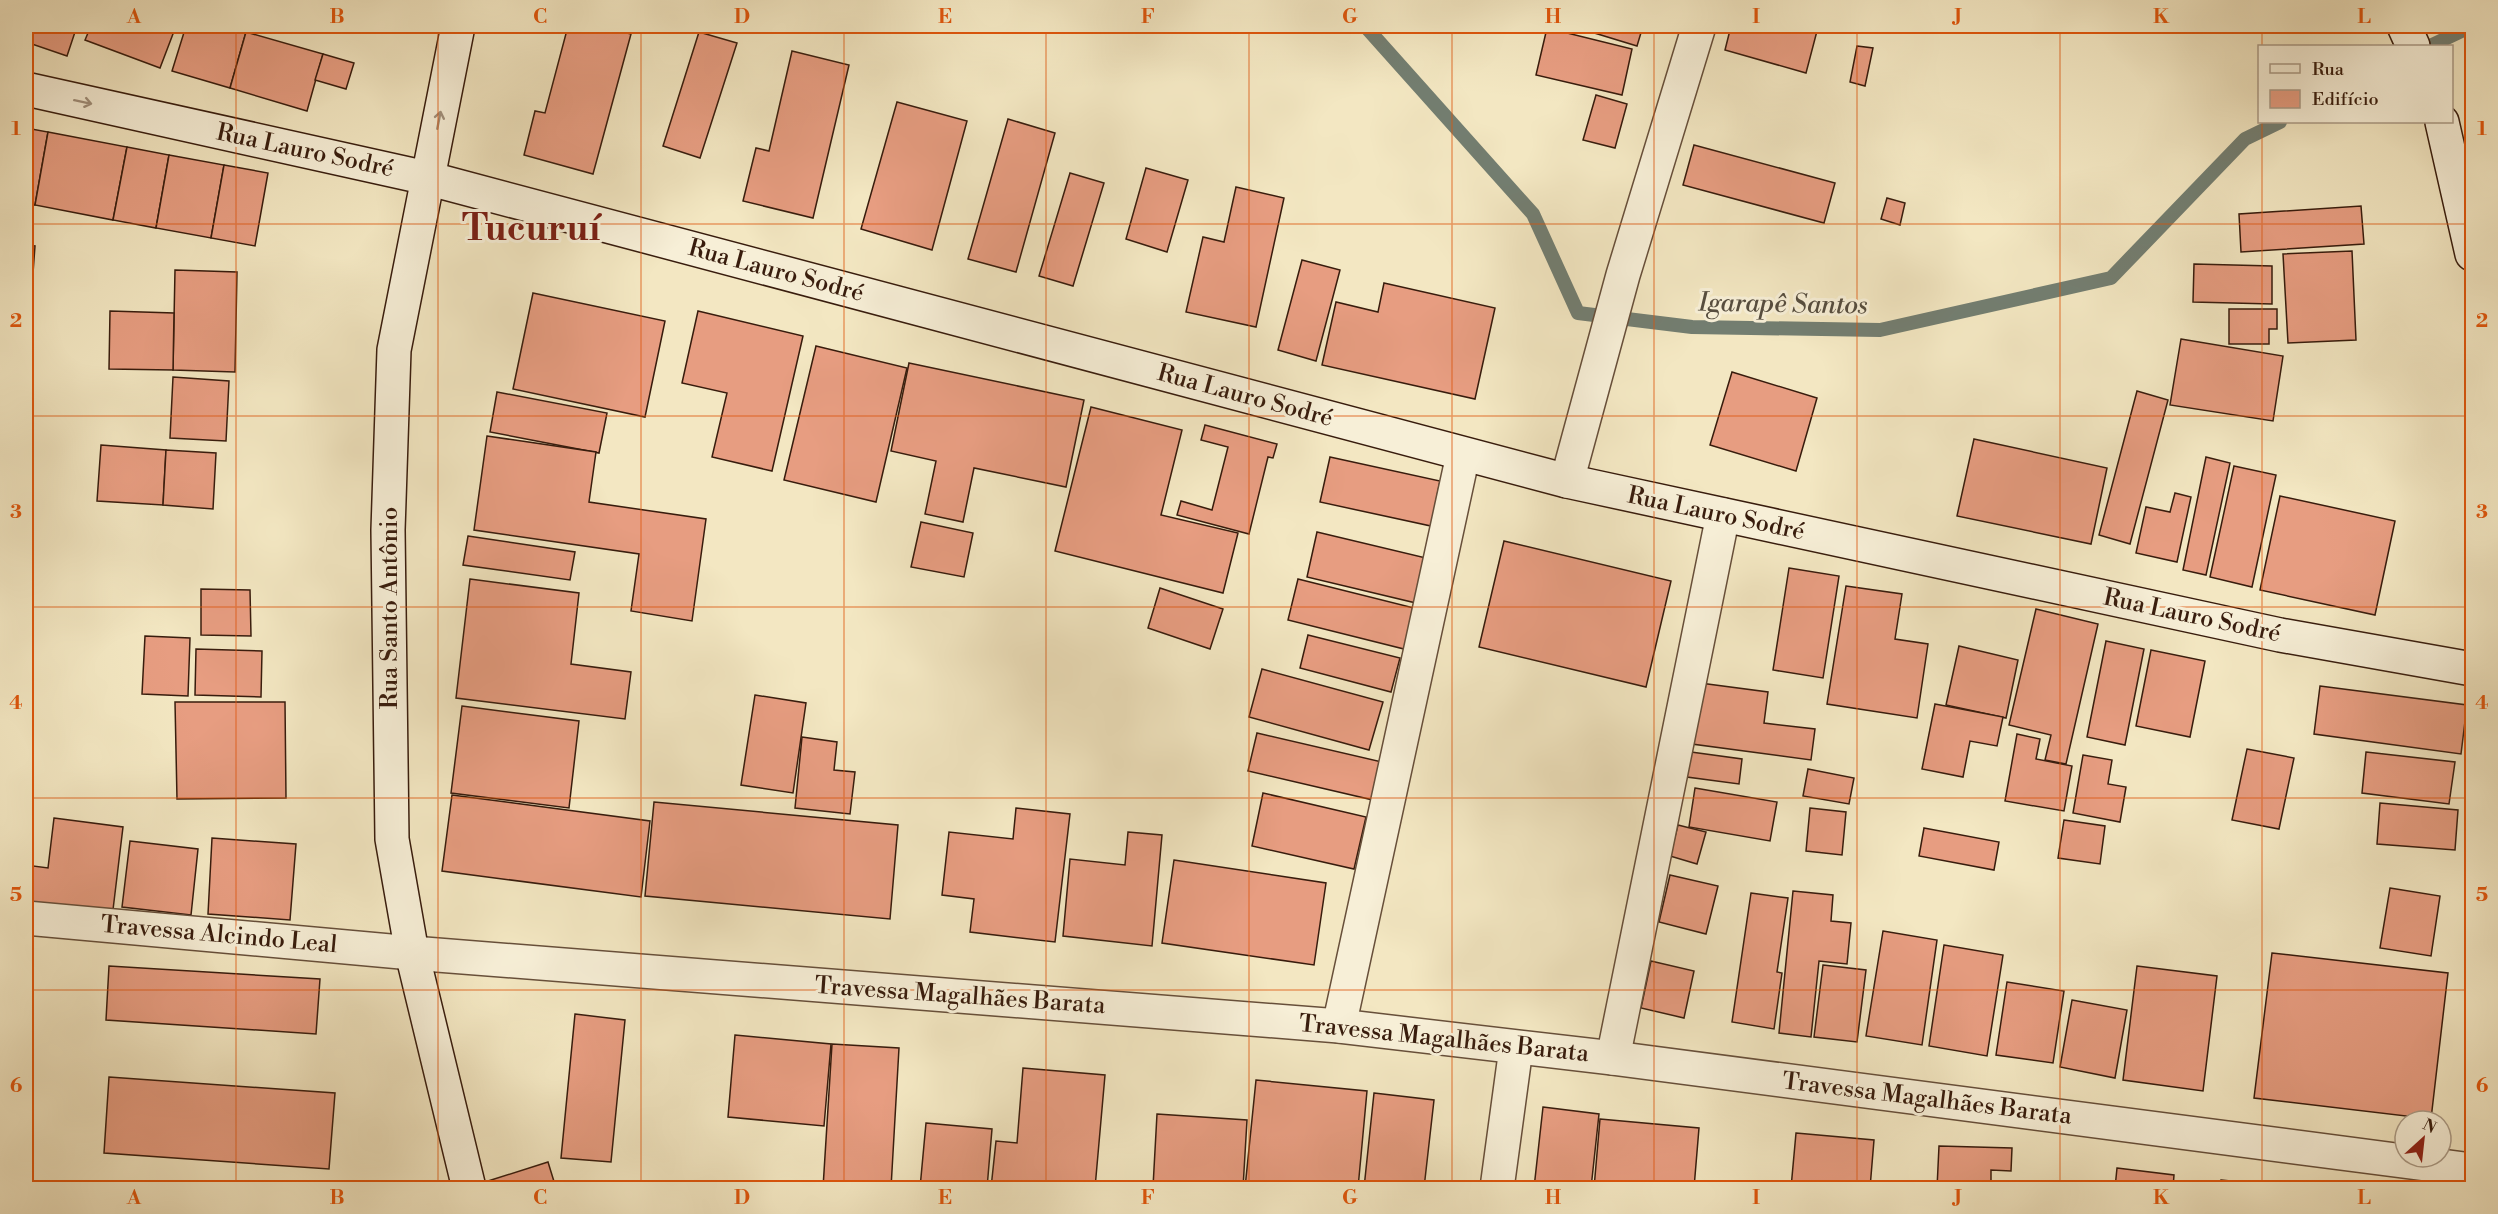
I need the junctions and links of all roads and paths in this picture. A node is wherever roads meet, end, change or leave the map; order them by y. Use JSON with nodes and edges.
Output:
{"nodes":[{"id":1,"x":458,"y":26,"type":"edge"},
{"id":2,"x":1699,"y":26,"type":"edge"},
{"id":3,"x":2404,"y":26,"type":"edge"},
{"id":4,"x":2413,"y":45,"type":"edge"},
{"id":5,"x":26,"y":89,"type":"edge"},
{"id":6,"x":2442,"y":123,"type":"edge"},
{"id":7,"x":427,"y":178,"type":"junction"},
{"id":8,"x":2472,"y":254,"type":"edge"},
{"id":9,"x":1463,"y":455,"type":"junction"},
{"id":10,"x":1567,"y":482,"type":"junction"},
{"id":11,"x":1723,"y":516,"type":"junction"},
{"id":12,"x":2472,"y":669,"type":"edge"},
{"id":13,"x":26,"y":918,"type":"edge"},
{"id":14,"x":412,"y":953,"type":"junction"},
{"id":15,"x":1339,"y":1026,"type":"junction"},
{"id":16,"x":1516,"y":1048,"type":"junction"},
{"id":17,"x":1613,"y":1058,"type":"junction"},
{"id":18,"x":2472,"y":1170,"type":"edge"},
{"id":19,"x":469,"y":1188,"type":"edge"},
{"id":20,"x":1497,"y":1188,"type":"edge"}],
"edges":[{"from":7,"to":1,"type":"street","name":"Rua Santo Antônio","one_way":true},
{"from":2,"to":10,"type":"street"},
{"from":3,"to":4,"type":"street"},
{"from":5,"to":7,"type":"street","name":"Rua Lauro Sodré","one_way":true},
{"from":6,"to":8,"type":"street"},
{"from":7,"to":9,"type":"street","name":"Rua Lauro Sodré"},
{"from":7,"to":14,"type":"street","name":"Rua Santo Antônio"},
{"from":9,"to":10,"type":"street","name":"Rua Lauro Sodré"},
{"from":9,"to":15,"type":"street"},
{"from":10,"to":11,"type":"street","name":"Rua Lauro Sodré"},
{"from":11,"to":12,"type":"street","name":"Rua Lauro Sodré"},
{"from":11,"to":17,"type":"street"},
{"from":13,"to":14,"type":"street","name":"Travessa Alcindo Leal"},
{"from":14,"to":15,"type":"street","name":"Travessa Magalhães Barata"},
{"from":14,"to":19,"type":"street","name":"Rua Santo Antônio"},
{"from":15,"to":16,"type":"street","name":"Travessa Magalhães Barata"},
{"from":16,"to":17,"type":"street","name":"Travessa Magalhães Barata"},
{"from":16,"to":20,"type":"street"},
{"from":17,"to":18,"type":"street","name":"Travessa Magalhães Barata"}]}
